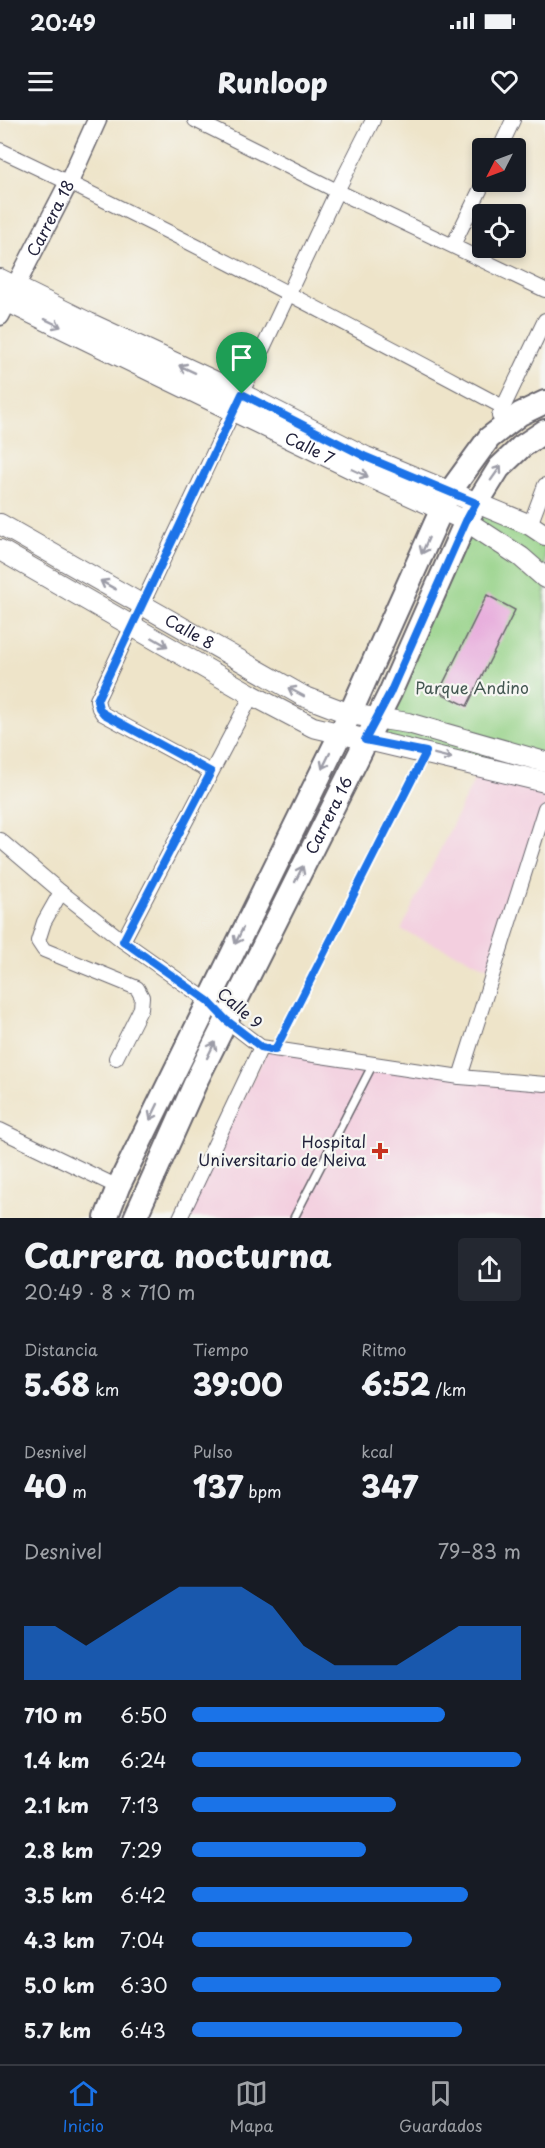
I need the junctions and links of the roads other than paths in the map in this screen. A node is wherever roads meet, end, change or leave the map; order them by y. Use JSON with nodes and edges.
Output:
{"nodes":[{"id":1,"x":97,"y":120,"type":"edge"},
{"id":2,"x":195,"y":120,"type":"edge"},
{"id":3,"x":373,"y":120,"type":"edge"},
{"id":4,"x":513,"y":120,"type":"edge"},
{"id":5,"x":505,"y":138,"type":"edge"},
{"id":6,"x":0,"y":150,"type":"edge"},
{"id":7,"x":69,"y":182,"type":"junction"},
{"id":8,"x":337,"y":191,"type":"junction"},
{"id":9,"x":479,"y":192,"type":"edge"},
{"id":10,"x":453,"y":245,"type":"junction"},
{"id":11,"x":545,"y":290,"type":"edge"},
{"id":12,"x":289,"y":293,"type":"junction"},
{"id":13,"x":5,"y":296,"type":"edge"},
{"id":14,"x":545,"y":320,"type":"edge"},
{"id":15,"x":242,"y":394,"type":"junction"},
{"id":16,"x":545,"y":402,"type":"edge"},
{"id":17,"x":503,"y":407,"type":"junction"},
{"id":18,"x":234,"y":412,"type":"junction"},
{"id":19,"x":545,"y":431,"type":"edge"},
{"id":20,"x":489,"y":438,"type":"junction"},
{"id":21,"x":545,"y":484,"type":"edge"},
{"id":22,"x":445,"y":501,"type":"junction"},
{"id":23,"x":471,"y":512,"type":"junction"},
{"id":24,"x":0,"y":524,"type":"edge"},
{"id":25,"x":537,"y":530,"type":"edge"},
{"id":26,"x":0,"y":550,"type":"edge"},
{"id":27,"x":545,"y":578,"type":"edge"},
{"id":28,"x":143,"y":604,"type":"junction"},
{"id":29,"x":131,"y":626,"type":"junction"},
{"id":30,"x":252,"y":695,"type":"junction"},
{"id":31,"x":350,"y":714,"type":"junction"},
{"id":32,"x":377,"y":718,"type":"junction"},
{"id":33,"x":339,"y":734,"type":"junction"},
{"id":34,"x":365,"y":740,"type":"junction"},
{"id":35,"x":545,"y":762,"type":"edge"},
{"id":36,"x":211,"y":772,"type":"junction"},
{"id":37,"x":545,"y":782,"type":"edge"},
{"id":38,"x":545,"y":808,"type":"edge"},
{"id":39,"x":2,"y":846,"type":"edge"},
{"id":40,"x":61,"y":892,"type":"junction"},
{"id":41,"x":123,"y":941,"type":"junction"},
{"id":42,"x":208,"y":1001,"type":"junction"},
{"id":43,"x":226,"y":1020,"type":"junction"},
{"id":44,"x":268,"y":1048,"type":"junction"},
{"id":45,"x":116,"y":1058,"type":"dead end"},
{"id":46,"x":373,"y":1064,"type":"junction"},
{"id":47,"x":459,"y":1077,"type":"junction"},
{"id":48,"x":545,"y":1084,"type":"edge"},
{"id":49,"x":0,"y":1130,"type":"edge"},
{"id":50,"x":118,"y":1186,"type":"junction"},
{"id":51,"x":106,"y":1218,"type":"edge"},
{"id":52,"x":135,"y":1218,"type":"edge"},
{"id":53,"x":180,"y":1218,"type":"edge"},
{"id":54,"x":294,"y":1218,"type":"edge"}],
"edges":[{"from":1,"to":7,"type":"street","name":"Carrera 18"},
{"from":2,"to":8,"type":"street"},
{"from":3,"to":8,"type":"street"},
{"from":4,"to":5,"type":"street"},
{"from":6,"to":7,"type":"street"},
{"from":7,"to":12,"type":"street"},
{"from":7,"to":13,"type":"street","name":"Carrera 18"},
{"from":8,"to":10,"type":"street"},
{"from":8,"to":12,"type":"street"},
{"from":9,"to":10,"type":"street"},
{"from":10,"to":11,"type":"street"},
{"from":12,"to":15,"type":"street"},
{"from":12,"to":17,"type":"street"},
{"from":15,"to":13,"type":"main road","name":"Calle 7","one_way":true},
{"from":13,"to":18,"type":"main road","name":"Calle 7","one_way":true},
{"from":14,"to":17,"type":"street"},
{"from":15,"to":18,"type":"street"},
{"from":15,"to":22,"type":"main road","name":"Calle 7"},
{"from":16,"to":20,"type":"main road","name":"Carrera 16"},
{"from":17,"to":20,"type":"street"},
{"from":18,"to":22,"type":"main road","name":"Calle 7","one_way":true},
{"from":18,"to":28,"type":"street"},
{"from":23,"to":19,"type":"main road","name":"Carrera 16","one_way":true},
{"from":20,"to":22,"type":"main road","name":"Carrera 16"},
{"from":21,"to":25,"type":"street"},
{"from":22,"to":23,"type":"main road","name":"Calle 7"},
{"from":22,"to":31,"type":"main road","name":"Carrera 16","one_way":true},
{"from":23,"to":25,"type":"main road","name":"Calle 7"},
{"from":23,"to":27,"type":"main road","name":"Calle 7"},
{"from":23,"to":32,"type":"main road","name":"Carrera 16"},
{"from":28,"to":24,"type":"main road","name":"Calle 8","one_way":true},
{"from":26,"to":29,"type":"main road","name":"Calle 8"},
{"from":28,"to":29,"type":"street"},
{"from":31,"to":28,"type":"main road","name":"Calle 8","one_way":true},
{"from":29,"to":30,"type":"main road","name":"Calle 8","one_way":true},
{"from":29,"to":36,"type":"street"},
{"from":30,"to":33,"type":"main road","name":"Calle 8"},
{"from":30,"to":36,"type":"street"},
{"from":31,"to":32,"type":"main road","name":"Calle 8"},
{"from":31,"to":33,"type":"main road","name":"Carrera 16"},
{"from":32,"to":34,"type":"main road","name":"Carrera 16"},
{"from":32,"to":35,"type":"main road","name":"Calle 8"},
{"from":33,"to":34,"type":"main road","name":"Calle 8"},
{"from":33,"to":42,"type":"main road","name":"Carrera 16","one_way":true},
{"from":34,"to":37,"type":"main road","name":"Calle 8","one_way":true},
{"from":43,"to":34,"type":"main road","name":"Carrera 16","one_way":true},
{"from":36,"to":41,"type":"street"},
{"from":38,"to":47,"type":"street"},
{"from":39,"to":40,"type":"street","name":"Calle 9"},
{"from":40,"to":41,"type":"street","name":"Calle 9"},
{"from":40,"to":45,"type":"street"},
{"from":41,"to":42,"type":"street","name":"Calle 9"},
{"from":42,"to":43,"type":"street","name":"Calle 9"},
{"from":42,"to":50,"type":"main road","name":"Carrera 16","one_way":true},
{"from":43,"to":44,"type":"street","name":"Calle 9"},
{"from":52,"to":43,"type":"main road","name":"Carrera 16","one_way":true},
{"from":44,"to":46,"type":"street","name":"Calle 9"},
{"from":44,"to":53,"type":"street"},
{"from":46,"to":47,"type":"street","name":"Calle 9"},
{"from":46,"to":54,"type":"lane"},
{"from":47,"to":48,"type":"street","name":"Calle 9"},
{"from":49,"to":50,"type":"street"},
{"from":50,"to":51,"type":"main road","name":"Carrera 16"}]}
